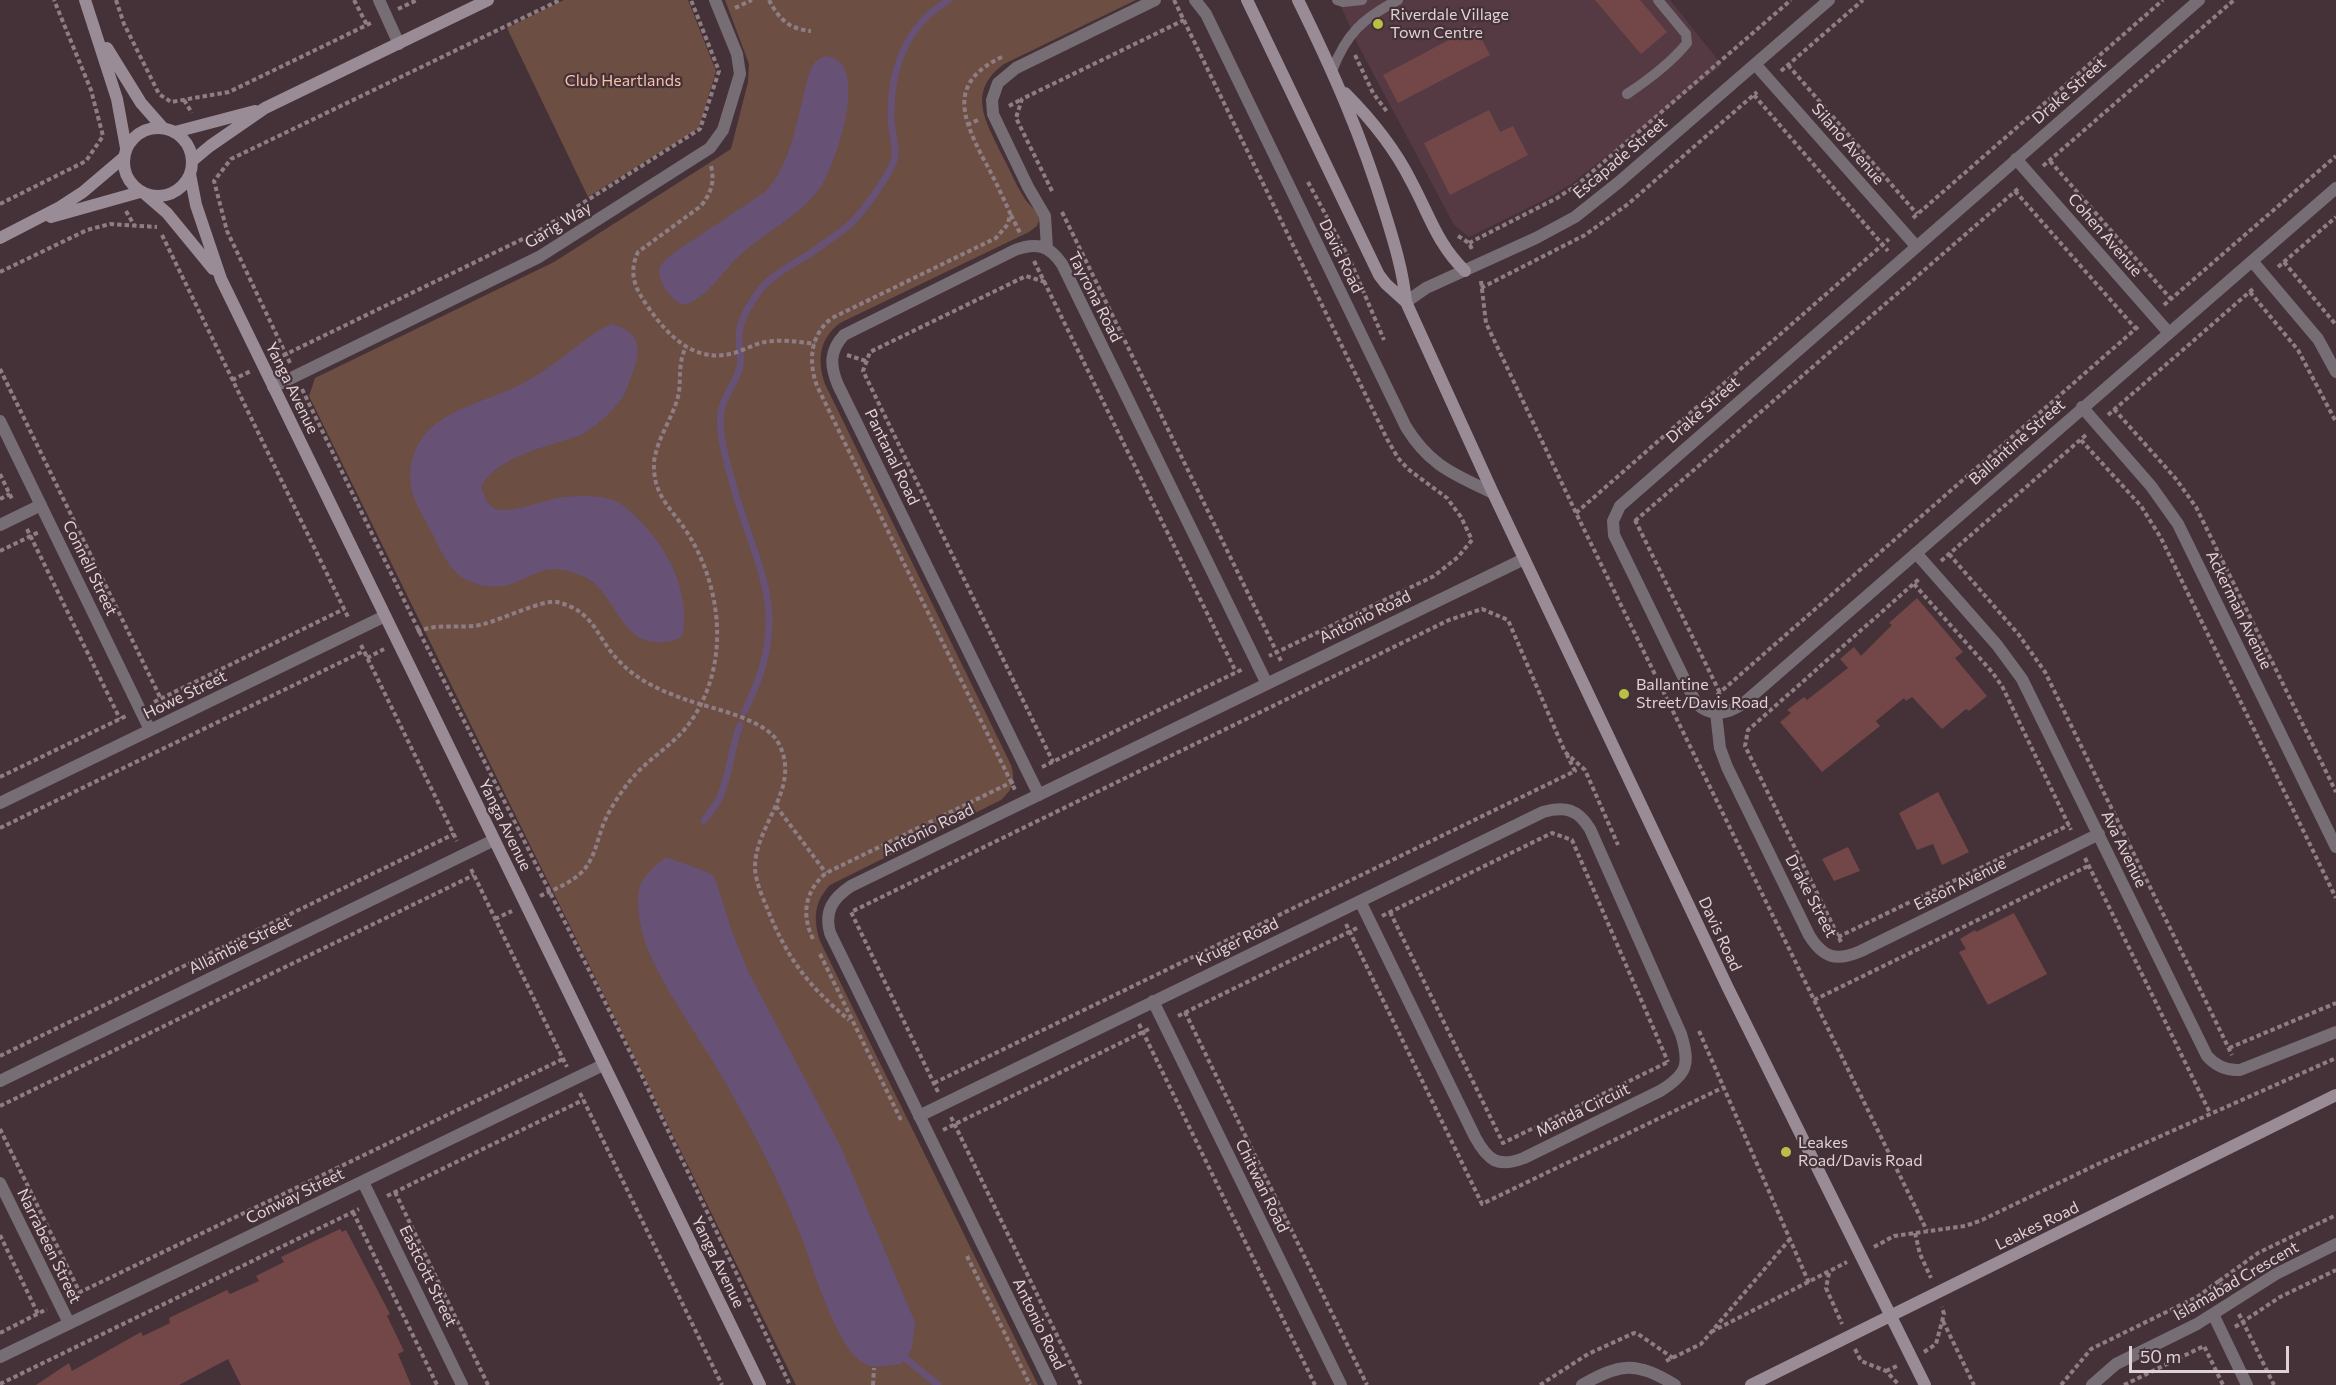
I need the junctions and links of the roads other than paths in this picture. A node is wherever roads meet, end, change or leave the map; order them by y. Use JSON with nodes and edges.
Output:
{"nodes":[{"id":1,"x":85,"y":0,"type":"edge"},
{"id":2,"x":379,"y":0,"type":"edge"},
{"id":3,"x":488,"y":0,"type":"edge"},
{"id":4,"x":715,"y":0,"type":"edge"},
{"id":5,"x":1155,"y":0,"type":"edge"},
{"id":6,"x":1195,"y":0,"type":"edge"},
{"id":7,"x":1247,"y":0,"type":"edge"},
{"id":8,"x":1298,"y":0,"type":"edge"},
{"id":9,"x":1337,"y":0,"type":"edge"},
{"id":10,"x":1362,"y":0,"type":"edge"},
{"id":11,"x":1398,"y":0,"type":"edge"},
{"id":12,"x":1658,"y":0,"type":"edge"},
{"id":13,"x":1829,"y":0,"type":"edge"},
{"id":14,"x":2199,"y":0,"type":"edge"},
{"id":15,"x":94,"y":26,"type":"junction"},
{"id":16,"x":399,"y":44,"type":"junction"},
{"id":17,"x":1755,"y":64,"type":"junction"},
{"id":18,"x":1332,"y":71,"type":"junction"},
{"id":19,"x":1340,"y":87,"type":"junction"},
{"id":20,"x":1627,"y":94,"type":"dead end"},
{"id":21,"x":266,"y":108,"type":"junction"},
{"id":22,"x":169,"y":130,"type":"junction"},
{"id":23,"x":125,"y":153,"type":"junction"},
{"id":24,"x":2016,"y":159,"type":"junction"},
{"id":25,"x":191,"y":168,"type":"junction"},
{"id":26,"x":2336,"y":188,"type":"edge"},
{"id":27,"x":142,"y":192,"type":"junction"},
{"id":28,"x":14,"y":232,"type":"junction"},
{"id":29,"x":0,"y":238,"type":"edge"},
{"id":30,"x":1916,"y":246,"type":"junction"},
{"id":31,"x":1047,"y":248,"type":"junction"},
{"id":32,"x":2252,"y":261,"type":"junction"},
{"id":33,"x":1465,"y":271,"type":"junction"},
{"id":34,"x":220,"y":279,"type":"junction"},
{"id":35,"x":1406,"y":302,"type":"junction"},
{"id":36,"x":2169,"y":333,"type":"junction"},
{"id":37,"x":2336,"y":372,"type":"edge"},
{"id":38,"x":273,"y":387,"type":"junction"},
{"id":39,"x":2082,"y":407,"type":"junction"},
{"id":40,"x":0,"y":421,"type":"edge"},
{"id":41,"x":1493,"y":493,"type":"junction"},
{"id":42,"x":41,"y":505,"type":"junction"},
{"id":43,"x":0,"y":525,"type":"edge"},
{"id":44,"x":1916,"y":553,"type":"junction"},
{"id":45,"x":1524,"y":559,"type":"junction"},
{"id":46,"x":385,"y":616,"type":"junction"},
{"id":47,"x":1267,"y":684,"type":"junction"},
{"id":48,"x":1716,"y":713,"type":"junction"},
{"id":49,"x":150,"y":730,"type":"junction"},
{"id":50,"x":1039,"y":795,"type":"junction"},
{"id":51,"x":0,"y":803,"type":"edge"},
{"id":52,"x":2099,"y":834,"type":"junction"},
{"id":53,"x":494,"y":840,"type":"junction"},
{"id":54,"x":2336,"y":847,"type":"edge"},
{"id":55,"x":1360,"y":901,"type":"junction"},
{"id":56,"x":1834,"y":957,"type":"joint"},
{"id":57,"x":1153,"y":1001,"type":"junction"},
{"id":58,"x":2336,"y":1032,"type":"edge"},
{"id":59,"x":1686,"y":1052,"type":"joint"},
{"id":60,"x":603,"y":1065,"type":"junction"},
{"id":61,"x":0,"y":1081,"type":"edge"},
{"id":62,"x":2336,"y":1095,"type":"edge"},
{"id":63,"x":919,"y":1116,"type":"junction"},
{"id":64,"x":363,"y":1182,"type":"junction"},
{"id":65,"x":0,"y":1183,"type":"edge"},
{"id":66,"x":2336,"y":1244,"type":"edge"},
{"id":67,"x":2213,"y":1314,"type":"junction"},
{"id":68,"x":1892,"y":1316,"type":"junction"},
{"id":69,"x":69,"y":1323,"type":"junction"},
{"id":70,"x":0,"y":1357,"type":"edge"},
{"id":71,"x":462,"y":1385,"type":"edge"},
{"id":72,"x":760,"y":1385,"type":"edge"},
{"id":73,"x":1051,"y":1385,"type":"edge"},
{"id":74,"x":1341,"y":1385,"type":"edge"},
{"id":75,"x":1582,"y":1385,"type":"edge"},
{"id":76,"x":1675,"y":1385,"type":"edge"},
{"id":77,"x":1752,"y":1385,"type":"edge"},
{"id":78,"x":1925,"y":1385,"type":"edge"},
{"id":79,"x":2092,"y":1385,"type":"edge"},
{"id":80,"x":2247,"y":1385,"type":"edge"}],
"edges":[{"from":1,"to":15,"type":"street"},
{"from":2,"to":16,"type":"street"},
{"from":3,"to":16,"type":"street"},
{"from":4,"to":38,"type":"street","name":"Garig Way"},
{"from":5,"to":31,"type":"street","name":"Tayrona Road"},
{"from":6,"to":41,"type":"street","name":"Davis Road"},
{"from":7,"to":35,"type":"street","name":"Davis Road"},
{"from":8,"to":18,"type":"street","name":"Davis Road"},
{"from":9,"to":10,"type":"lane"},
{"from":11,"to":18,"type":"lane"},
{"from":12,"to":20,"type":"lane"},
{"from":13,"to":17,"type":"street","name":"Escapade Street"},
{"from":14,"to":24,"type":"street","name":"Drake Street"},
{"from":15,"to":22,"type":"street"},
{"from":15,"to":23,"type":"street"},
{"from":16,"to":21,"type":"street"},
{"from":17,"to":30,"type":"street","name":"Silano Avenue"},
{"from":17,"to":33,"type":"street","name":"Escapade Street"},
{"from":18,"to":19,"type":"street","name":"Davis Road"},
{"from":19,"to":33,"type":"street"},
{"from":19,"to":35,"type":"street","name":"Davis Road"},
{"from":21,"to":22,"type":"street"},
{"from":21,"to":25,"type":"street"},
{"from":22,"to":23,"type":"street"},
{"from":22,"to":25,"type":"street"},
{"from":23,"to":27,"type":"street"},
{"from":23,"to":28,"type":"street"},
{"from":24,"to":30,"type":"street","name":"Drake Street"},
{"from":24,"to":36,"type":"street","name":"Cohen Avenue"},
{"from":25,"to":27,"type":"street"},
{"from":25,"to":34,"type":"street","name":"Yanga Avenue"},
{"from":26,"to":32,"type":"street","name":"Ballantine Street"},
{"from":27,"to":28,"type":"street"},
{"from":27,"to":34,"type":"street","name":"Yanga Avenue"},
{"from":28,"to":29,"type":"street"},
{"from":30,"to":48,"type":"street","name":"Drake Street"},
{"from":31,"to":47,"type":"street","name":"Tayrona Road"},
{"from":31,"to":50,"type":"street","name":"Pantanal Road"},
{"from":32,"to":36,"type":"street","name":"Ballantine Street"},
{"from":32,"to":37,"type":"street"},
{"from":33,"to":35,"type":"street","name":"Escapade Street"},
{"from":34,"to":38,"type":"street","name":"Yanga Avenue"},
{"from":35,"to":41,"type":"street","name":"Davis Road"},
{"from":36,"to":39,"type":"street","name":"Ballantine Street"},
{"from":38,"to":46,"type":"street","name":"Yanga Avenue"},
{"from":39,"to":44,"type":"street","name":"Ballantine Street"},
{"from":39,"to":54,"type":"street","name":"Ackerman Avenue"},
{"from":40,"to":42,"type":"street","name":"Connell Street"},
{"from":41,"to":45,"type":"street","name":"Davis Road"},
{"from":42,"to":43,"type":"street"},
{"from":42,"to":49,"type":"street","name":"Connell Street"},
{"from":44,"to":48,"type":"street","name":"Ballantine Street"},
{"from":44,"to":52,"type":"street","name":"Ava Avenue"},
{"from":45,"to":47,"type":"street","name":"Antonio Road"},
{"from":45,"to":68,"type":"street","name":"Davis Road"},
{"from":46,"to":49,"type":"street","name":"Howe Street"},
{"from":46,"to":53,"type":"street","name":"Yanga Avenue"},
{"from":47,"to":50,"type":"street","name":"Antonio Road"},
{"from":48,"to":56,"type":"street","name":"Drake Street"},
{"from":49,"to":51,"type":"street","name":"Howe Street"},
{"from":50,"to":63,"type":"street","name":"Antonio Road"},
{"from":52,"to":56,"type":"street","name":"Eason Avenue"},
{"from":52,"to":58,"type":"street","name":"Ava Avenue"},
{"from":53,"to":60,"type":"street","name":"Yanga Avenue"},
{"from":53,"to":61,"type":"street","name":"Allambie Street"},
{"from":55,"to":57,"type":"street","name":"Kruger Road"},
{"from":55,"to":59,"type":"street","name":"Kruger Road"},
{"from":55,"to":59,"type":"street","name":"Manda Circuit"},
{"from":57,"to":63,"type":"street","name":"Kruger Road"},
{"from":57,"to":74,"type":"street","name":"Chitwan Road"},
{"from":60,"to":64,"type":"street","name":"Conway Street"},
{"from":60,"to":72,"type":"street","name":"Yanga Avenue"},
{"from":62,"to":68,"type":"street","name":"Leakes Road"},
{"from":63,"to":73,"type":"street","name":"Antonio Road"},
{"from":64,"to":69,"type":"street","name":"Conway Street"},
{"from":64,"to":71,"type":"street","name":"Eastcott Street"},
{"from":65,"to":69,"type":"street","name":"Narrabeen Street"},
{"from":66,"to":67,"type":"street","name":"Islamabad Crescent"},
{"from":67,"to":79,"type":"street","name":"Islamabad Crescent"},
{"from":67,"to":80,"type":"street"},
{"from":68,"to":77,"type":"street","name":"Leakes Road"},
{"from":68,"to":78,"type":"street","name":"Davis Road"},
{"from":69,"to":70,"type":"street","name":"Conway Street"},
{"from":75,"to":76,"type":"street"}]}
